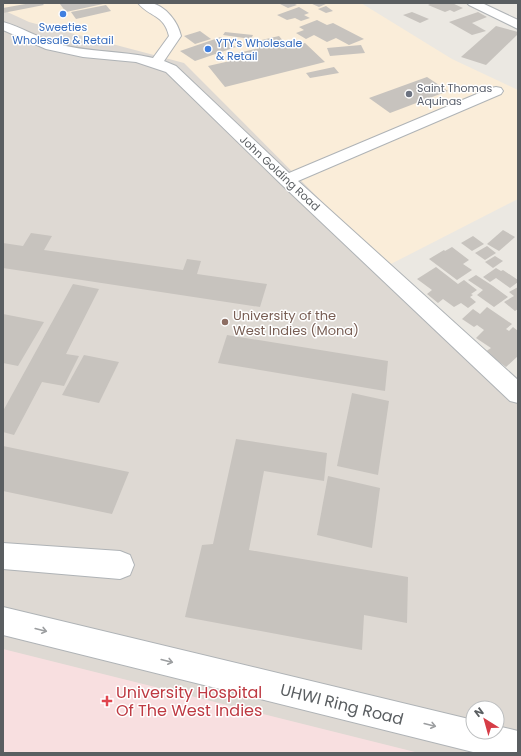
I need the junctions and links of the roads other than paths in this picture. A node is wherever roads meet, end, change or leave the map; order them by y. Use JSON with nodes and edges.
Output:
{"nodes":[{"id":1,"x":144,"y":3,"type":"edge"},
{"id":2,"x":473,"y":3,"type":"edge"},
{"id":3,"x":518,"y":25,"type":"edge"},
{"id":4,"x":3,"y":26,"type":"edge"},
{"id":5,"x":156,"y":63,"type":"junction"},
{"id":6,"x":496,"y":92,"type":"dead end"},
{"id":7,"x":287,"y":180,"type":"junction"},
{"id":8,"x":518,"y":394,"type":"edge"},
{"id":9,"x":3,"y":556,"type":"edge"},
{"id":10,"x":120,"y":565,"type":"dead end"},
{"id":11,"x":3,"y":621,"type":"edge"},
{"id":12,"x":518,"y":747,"type":"edge"}],
"edges":[{"from":1,"to":5,"type":"street"},
{"from":2,"to":3,"type":"street"},
{"from":4,"to":5,"type":"street","name":"John Golding Road"},
{"from":5,"to":7,"type":"street","name":"John Golding Road"},
{"from":6,"to":7,"type":"street"},
{"from":7,"to":8,"type":"street","name":"John Golding Road"},
{"from":9,"to":10,"type":"street"},
{"from":11,"to":12,"type":"street","name":"UHWI Ring Road","one_way":true}]}
